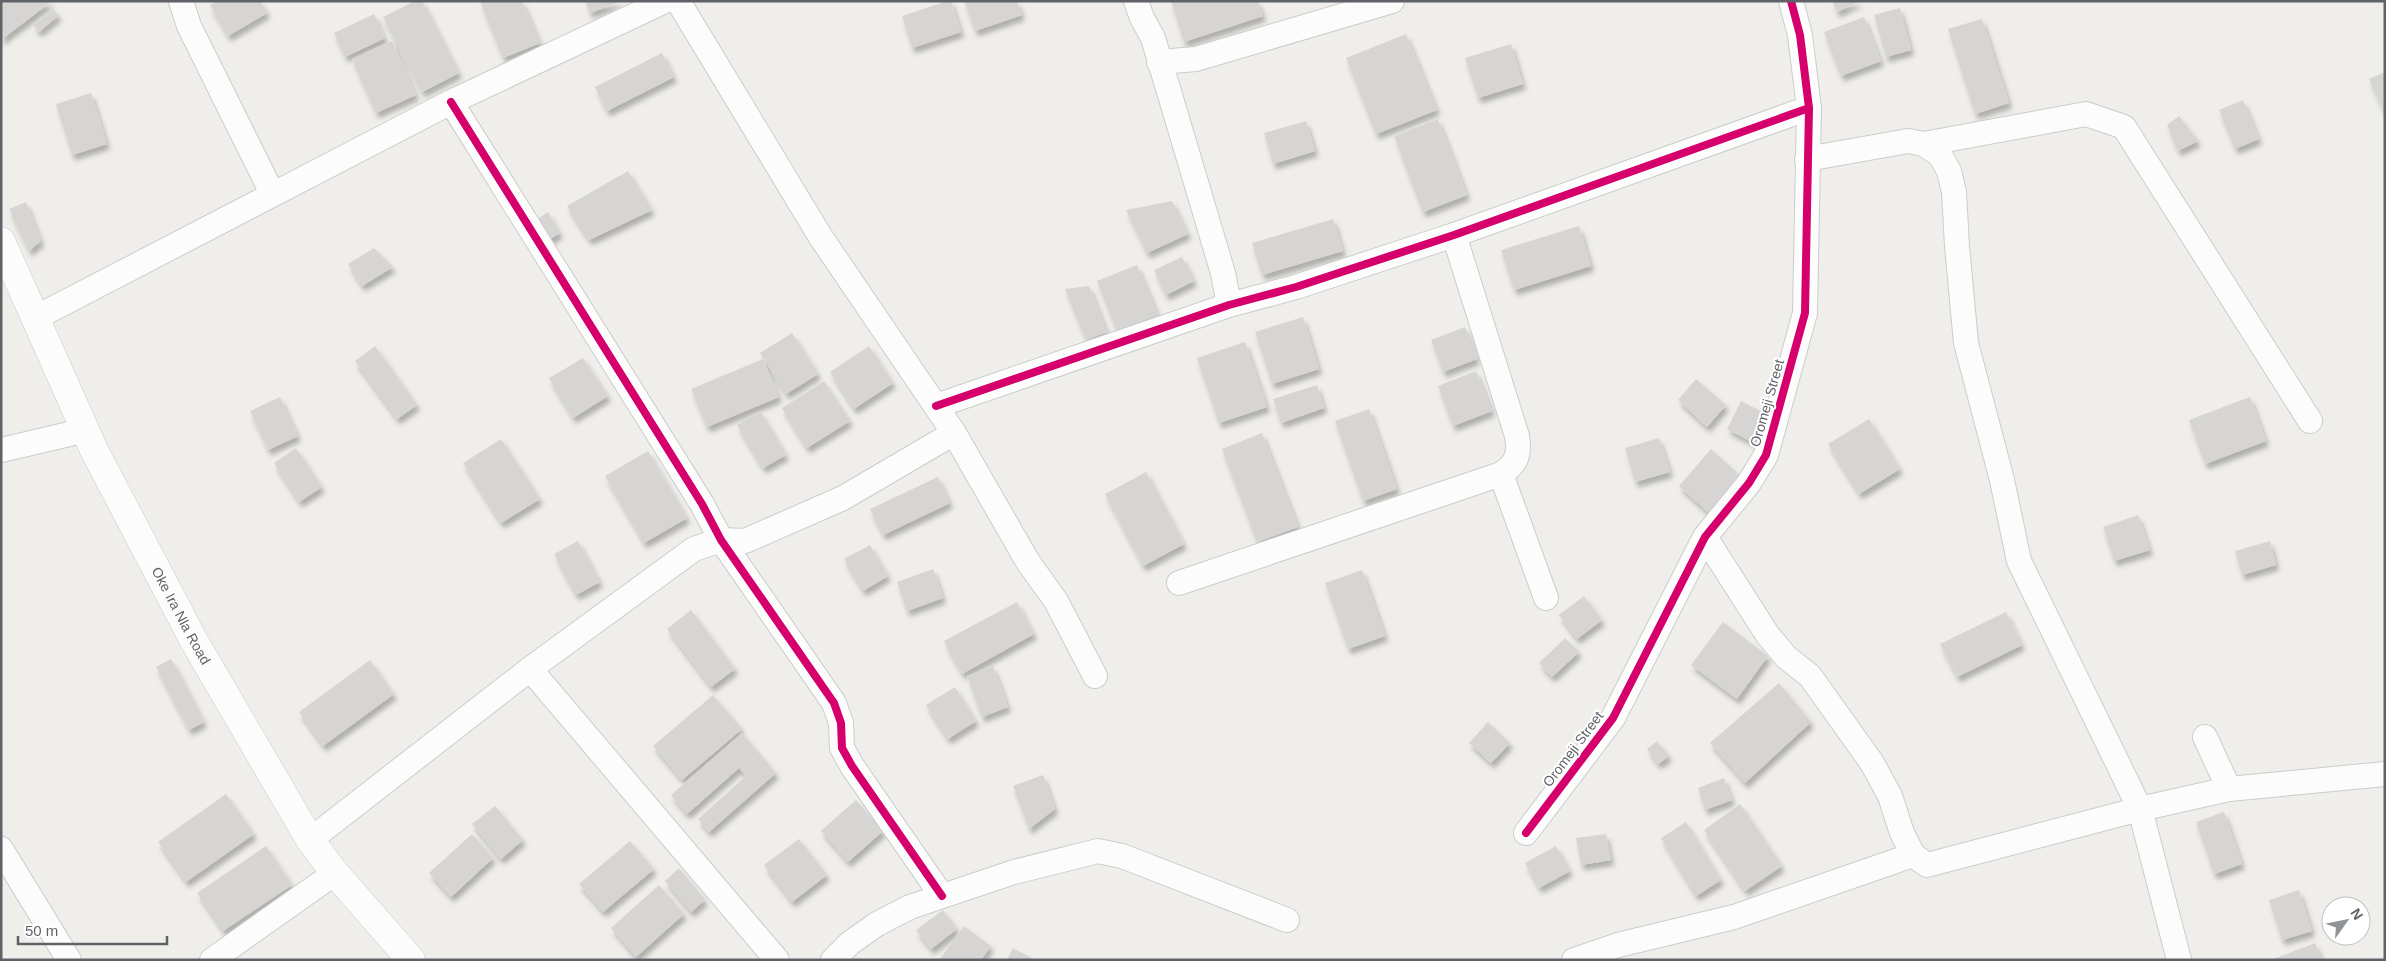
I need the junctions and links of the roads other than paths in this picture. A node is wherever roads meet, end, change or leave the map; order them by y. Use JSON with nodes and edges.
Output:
{"nodes":[{"id":1,"x":182,"y":1,"type":"edge"},
{"id":2,"x":665,"y":1,"type":"edge"},
{"id":3,"x":678,"y":1,"type":"edge"},
{"id":4,"x":1136,"y":1,"type":"edge"},
{"id":5,"x":1392,"y":1,"type":"edge"},
{"id":6,"x":1791,"y":1,"type":"edge"},
{"id":7,"x":1159,"y":62,"type":"junction"},
{"id":8,"x":451,"y":102,"type":"junction"},
{"id":9,"x":1809,"y":108,"type":"junction"},
{"id":10,"x":1924,"y":144,"type":"junction"},
{"id":11,"x":1807,"y":159,"type":"junction"},
{"id":12,"x":272,"y":193,"type":"junction"},
{"id":13,"x":1454,"y":235,"type":"junction"},
{"id":14,"x":1,"y":241,"type":"edge"},
{"id":15,"x":1229,"y":306,"type":"junction"},
{"id":16,"x":35,"y":318,"type":"junction"},
{"id":17,"x":936,"y":406,"type":"junction"},
{"id":18,"x":2310,"y":421,"type":"dead end"},
{"id":19,"x":86,"y":430,"type":"junction"},
{"id":20,"x":954,"y":433,"type":"junction"},
{"id":21,"x":1,"y":450,"type":"edge"},
{"id":22,"x":1501,"y":474,"type":"junction"},
{"id":23,"x":1705,"y":537,"type":"junction"},
{"id":24,"x":721,"y":540,"type":"junction"},
{"id":25,"x":1179,"y":583,"type":"dead end"},
{"id":26,"x":1546,"y":598,"type":"dead end"},
{"id":27,"x":530,"y":669,"type":"junction"},
{"id":28,"x":1095,"y":676,"type":"dead end"},
{"id":29,"x":2205,"y":737,"type":"dead end"},
{"id":30,"x":2385,"y":774,"type":"edge"},
{"id":31,"x":2230,"y":789,"type":"junction"},
{"id":32,"x":2140,"y":809,"type":"junction"},
{"id":33,"x":1526,"y":833,"type":"dead end"},
{"id":34,"x":310,"y":840,"type":"junction"},
{"id":35,"x":1,"y":849,"type":"edge"},
{"id":36,"x":1913,"y":855,"type":"junction"},
{"id":37,"x":334,"y":873,"type":"junction"},
{"id":38,"x":942,"y":896,"type":"junction"},
{"id":39,"x":1287,"y":920,"type":"dead end"},
{"id":40,"x":69,"y":960,"type":"edge"},
{"id":41,"x":212,"y":960,"type":"edge"},
{"id":42,"x":411,"y":960,"type":"edge"},
{"id":43,"x":777,"y":960,"type":"edge"},
{"id":44,"x":834,"y":960,"type":"edge"},
{"id":45,"x":1574,"y":960,"type":"edge"},
{"id":46,"x":2179,"y":960,"type":"edge"}],
"edges":[{"from":1,"to":12,"type":"street"},
{"from":2,"to":8,"type":"street"},
{"from":3,"to":17,"type":"street"},
{"from":4,"to":7,"type":"street"},
{"from":5,"to":7,"type":"street"},
{"from":6,"to":9,"type":"street","name":"Oromeji Street"},
{"from":7,"to":15,"type":"street"},
{"from":8,"to":12,"type":"street"},
{"from":8,"to":24,"type":"street"},
{"from":9,"to":11,"type":"street","name":"Oromeji Street"},
{"from":9,"to":13,"type":"street"},
{"from":10,"to":11,"type":"street"},
{"from":10,"to":18,"type":"street"},
{"from":10,"to":32,"type":"street"},
{"from":11,"to":23,"type":"street","name":"Oromeji Street"},
{"from":12,"to":16,"type":"street"},
{"from":13,"to":15,"type":"street"},
{"from":13,"to":22,"type":"street"},
{"from":14,"to":16,"type":"street","name":"Oke Ira Nla Road"},
{"from":15,"to":17,"type":"street"},
{"from":16,"to":19,"type":"street","name":"Oke Ira Nla Road"},
{"from":17,"to":20,"type":"street"},
{"from":19,"to":21,"type":"street"},
{"from":19,"to":34,"type":"street","name":"Oke Ira Nla Road"},
{"from":20,"to":24,"type":"street"},
{"from":20,"to":28,"type":"street"},
{"from":22,"to":25,"type":"street"},
{"from":22,"to":26,"type":"street"},
{"from":23,"to":33,"type":"street","name":"Oromeji Street"},
{"from":23,"to":36,"type":"street"},
{"from":24,"to":27,"type":"street"},
{"from":24,"to":38,"type":"street"},
{"from":27,"to":34,"type":"street"},
{"from":27,"to":43,"type":"street"},
{"from":29,"to":31,"type":"street"},
{"from":30,"to":31,"type":"street"},
{"from":31,"to":32,"type":"street"},
{"from":32,"to":36,"type":"street"},
{"from":32,"to":46,"type":"street"},
{"from":34,"to":37,"type":"street","name":"Oke Ira Nla Road"},
{"from":35,"to":40,"type":"street"},
{"from":36,"to":45,"type":"street"},
{"from":37,"to":41,"type":"street"},
{"from":37,"to":42,"type":"street","name":"Oke Ira Nla Road"},
{"from":38,"to":39,"type":"street"},
{"from":38,"to":44,"type":"street"}]}
